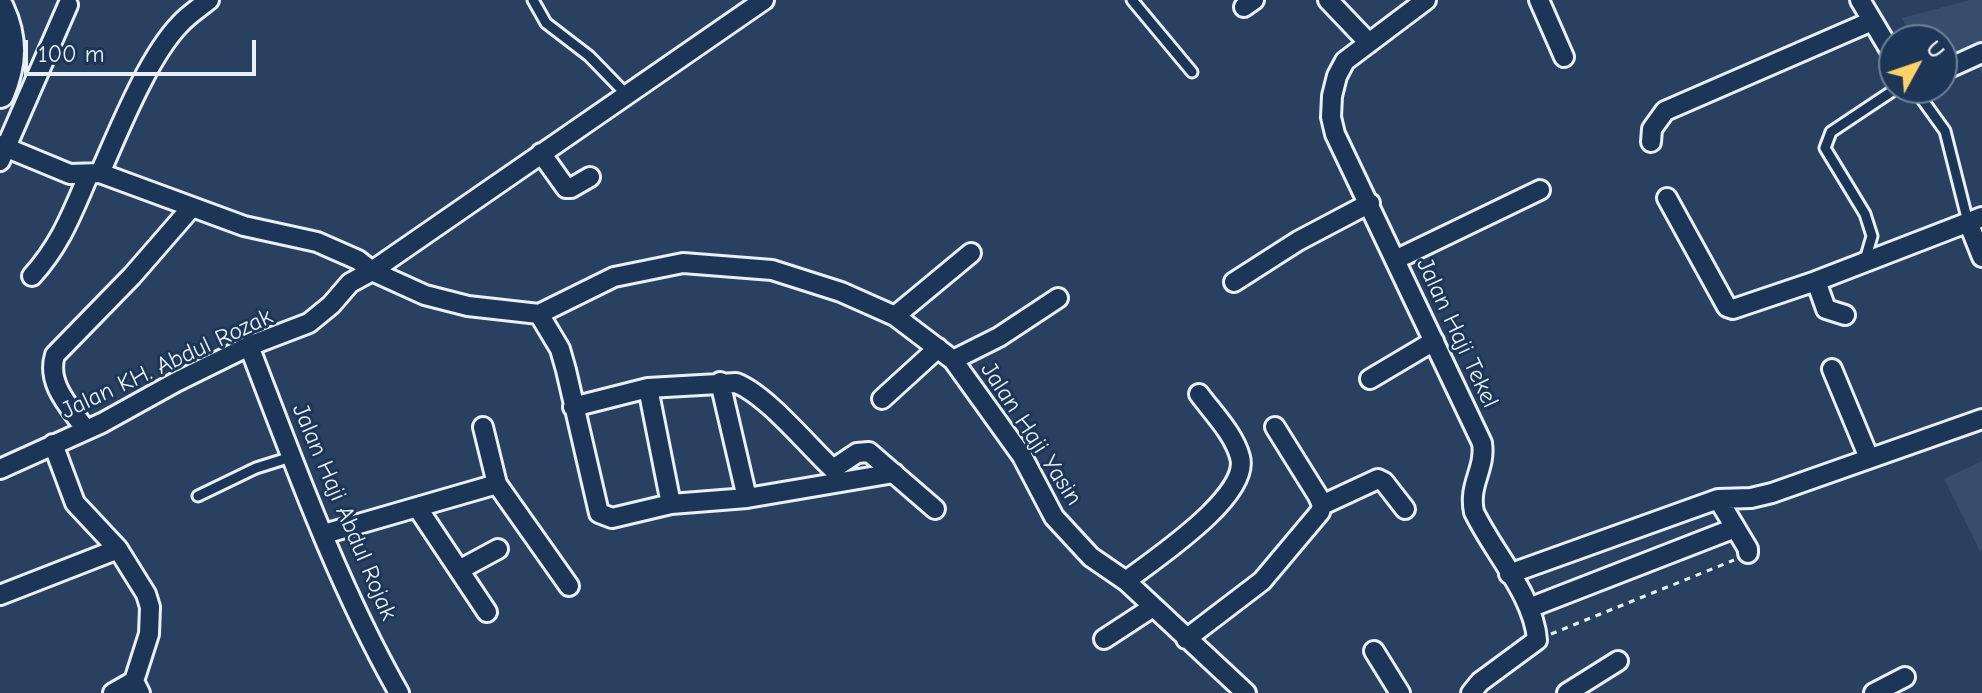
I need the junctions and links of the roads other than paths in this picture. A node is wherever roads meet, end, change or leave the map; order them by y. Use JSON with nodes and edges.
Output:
{"nodes":[{"id":1,"x":209,"y":0,"type":"edge"},
{"id":2,"x":533,"y":0,"type":"edge"},
{"id":3,"x":764,"y":0,"type":"edge"},
{"id":4,"x":1132,"y":0,"type":"edge"},
{"id":5,"x":1328,"y":0,"type":"edge"},
{"id":6,"x":1426,"y":0,"type":"edge"},
{"id":7,"x":1539,"y":0,"type":"edge"},
{"id":8,"x":1860,"y":0,"type":"edge"},
{"id":9,"x":68,"y":5,"type":"dead end"},
{"id":10,"x":739,"y":7,"type":"edge"},
{"id":11,"x":0,"y":8,"type":"edge"},
{"id":12,"x":1872,"y":21,"type":"junction"},
{"id":13,"x":1878,"y":31,"type":"edge"},
{"id":14,"x":5,"y":38,"type":"edge"},
{"id":15,"x":1369,"y":43,"type":"junction"},
{"id":16,"x":1982,"y":53,"type":"edge"},
{"id":17,"x":1564,"y":57,"type":"dead end"},
{"id":18,"x":1958,"y":64,"type":"edge"},
{"id":19,"x":1192,"y":72,"type":"dead end"},
{"id":20,"x":0,"y":94,"type":"edge"},
{"id":21,"x":627,"y":95,"type":"junction"},
{"id":22,"x":1878,"y":101,"type":"edge"},
{"id":23,"x":1926,"y":104,"type":"edge"},
{"id":24,"x":1651,"y":142,"type":"dead end"},
{"id":25,"x":2,"y":151,"type":"edge"},
{"id":26,"x":541,"y":153,"type":"junction"},
{"id":27,"x":94,"y":173,"type":"junction"},
{"id":28,"x":590,"y":177,"type":"dead end"},
{"id":29,"x":1540,"y":190,"type":"dead end"},
{"id":30,"x":1667,"y":198,"type":"dead end"},
{"id":31,"x":1370,"y":203,"type":"junction"},
{"id":32,"x":192,"y":207,"type":"junction"},
{"id":33,"x":1975,"y":219,"type":"edge"},
{"id":34,"x":971,"y":253,"type":"dead end"},
{"id":35,"x":1982,"y":257,"type":"edge"},
{"id":36,"x":1397,"y":259,"type":"junction"},
{"id":37,"x":1865,"y":260,"type":"junction"},
{"id":38,"x":372,"y":271,"type":"junction"},
{"id":39,"x":32,"y":276,"type":"dead end"},
{"id":40,"x":1816,"y":281,"type":"junction"},
{"id":41,"x":1234,"y":282,"type":"dead end"},
{"id":42,"x":1058,"y":298,"type":"dead end"},
{"id":43,"x":539,"y":314,"type":"junction"},
{"id":44,"x":1845,"y":315,"type":"dead end"},
{"id":45,"x":895,"y":316,"type":"junction"},
{"id":46,"x":1434,"y":341,"type":"junction"},
{"id":47,"x":249,"y":346,"type":"junction"},
{"id":48,"x":938,"y":348,"type":"junction"},
{"id":49,"x":953,"y":360,"type":"junction"},
{"id":50,"x":1832,"y":369,"type":"dead end"},
{"id":51,"x":1370,"y":379,"type":"dead end"},
{"id":52,"x":720,"y":382,"type":"junction"},
{"id":53,"x":648,"y":388,"type":"junction"},
{"id":54,"x":1199,"y":394,"type":"dead end"},
{"id":55,"x":882,"y":399,"type":"dead end"},
{"id":56,"x":573,"y":407,"type":"junction"},
{"id":57,"x":1982,"y":419,"type":"edge"},
{"id":58,"x":483,"y":427,"type":"dead end"},
{"id":59,"x":1275,"y":427,"type":"dead end"},
{"id":60,"x":86,"y":430,"type":"junction"},
{"id":61,"x":53,"y":444,"type":"junction"},
{"id":62,"x":291,"y":457,"type":"junction"},
{"id":63,"x":1869,"y":458,"type":"junction"},
{"id":64,"x":0,"y":469,"type":"edge"},
{"id":65,"x":894,"y":473,"type":"junction"},
{"id":66,"x":836,"y":476,"type":"junction"},
{"id":67,"x":497,"y":484,"type":"junction"},
{"id":68,"x":198,"y":496,"type":"dead end"},
{"id":69,"x":747,"y":498,"type":"junction"},
{"id":70,"x":1718,"y":499,"type":"junction"},
{"id":71,"x":671,"y":504,"type":"junction"},
{"id":72,"x":1322,"y":505,"type":"junction"},
{"id":73,"x":417,"y":507,"type":"junction"},
{"id":74,"x":935,"y":509,"type":"dead end"},
{"id":75,"x":1405,"y":509,"type":"dead end"},
{"id":76,"x":1735,"y":528,"type":"junction"},
{"id":77,"x":324,"y":534,"type":"junction"},
{"id":78,"x":118,"y":549,"type":"junction"},
{"id":79,"x":498,"y":549,"type":"dead end"},
{"id":80,"x":1748,"y":553,"type":"road end"},
{"id":81,"x":459,"y":570,"type":"junction"},
{"id":82,"x":1509,"y":574,"type":"junction"},
{"id":83,"x":1126,"y":581,"type":"junction"},
{"id":84,"x":569,"y":586,"type":"dead end"},
{"id":85,"x":0,"y":595,"type":"edge"},
{"id":86,"x":1153,"y":607,"type":"junction"},
{"id":87,"x":1529,"y":608,"type":"junction"},
{"id":88,"x":487,"y":612,"type":"dead end"},
{"id":89,"x":1104,"y":639,"type":"dead end"},
{"id":90,"x":1186,"y":639,"type":"junction"},
{"id":91,"x":1374,"y":651,"type":"dead end"},
{"id":92,"x":1618,"y":661,"type":"dead end"},
{"id":93,"x":1905,"y":677,"type":"dead end"},
{"id":94,"x":137,"y":687,"type":"edge"},
{"id":95,"x":113,"y":693,"type":"edge"},
{"id":96,"x":399,"y":693,"type":"edge"},
{"id":97,"x":1246,"y":693,"type":"edge"},
{"id":98,"x":1400,"y":693,"type":"edge"},
{"id":99,"x":1471,"y":693,"type":"edge"},
{"id":100,"x":1567,"y":693,"type":"edge"},
{"id":101,"x":1874,"y":693,"type":"edge"}],
"edges":[{"from":1,"to":27,"type":"street"},
{"from":2,"to":21,"type":"lane"},
{"from":3,"to":10,"type":"street","name":"Jalan KH. Abdul Rozak"},
{"from":4,"to":19,"type":"lane"},
{"from":5,"to":15,"type":"street"},
{"from":6,"to":15,"type":"street","name":"Jalan Haji Tekel"},
{"from":7,"to":17,"type":"street"},
{"from":8,"to":12,"type":"street"},
{"from":9,"to":25,"type":"street"},
{"from":10,"to":21,"type":"street","name":"Jalan KH. Abdul Rozak"},
{"from":11,"to":14,"type":"street"},
{"from":12,"to":13,"type":"street"},
{"from":12,"to":24,"type":"street"},
{"from":14,"to":20,"type":"street"},
{"from":15,"to":31,"type":"street","name":"Jalan Haji Tekel"},
{"from":16,"to":18,"type":"street"},
{"from":21,"to":26,"type":"street","name":"Jalan KH. Abdul Rozak"},
{"from":22,"to":37,"type":"lane"},
{"from":23,"to":33,"type":"lane"},
{"from":25,"to":27,"type":"street"},
{"from":26,"to":28,"type":"street"},
{"from":26,"to":38,"type":"street","name":"Jalan KH. Abdul Rozak"},
{"from":27,"to":32,"type":"street"},
{"from":27,"to":39,"type":"street"},
{"from":29,"to":36,"type":"street"},
{"from":30,"to":40,"type":"street"},
{"from":31,"to":36,"type":"street","name":"Jalan Haji Tekel"},
{"from":31,"to":41,"type":"street"},
{"from":32,"to":38,"type":"street"},
{"from":32,"to":60,"type":"street"},
{"from":33,"to":35,"type":"street"},
{"from":33,"to":37,"type":"street"},
{"from":34,"to":45,"type":"street"},
{"from":36,"to":46,"type":"street","name":"Jalan Haji Tekel"},
{"from":37,"to":40,"type":"street"},
{"from":38,"to":43,"type":"street"},
{"from":38,"to":47,"type":"street","name":"Jalan KH. Abdul Rozak"},
{"from":40,"to":44,"type":"street"},
{"from":42,"to":49,"type":"street"},
{"from":43,"to":45,"type":"street","name":"Jalan Haji Yasin"},
{"from":43,"to":56,"type":"street"},
{"from":45,"to":48,"type":"street","name":"Jalan Haji Yasin"},
{"from":46,"to":51,"type":"street"},
{"from":46,"to":82,"type":"street","name":"Jalan Haji Tekel"},
{"from":47,"to":60,"type":"street","name":"Jalan KH. Abdul Rozak"},
{"from":47,"to":62,"type":"street","name":"Jalan Haji Abdul Rojak"},
{"from":48,"to":49,"type":"street","name":"Jalan Haji Yasin"},
{"from":48,"to":55,"type":"street"},
{"from":49,"to":83,"type":"street","name":"Jalan Haji Yasin"},
{"from":50,"to":63,"type":"street"},
{"from":52,"to":53,"type":"street"},
{"from":52,"to":66,"type":"street"},
{"from":52,"to":69,"type":"street"},
{"from":53,"to":56,"type":"street"},
{"from":53,"to":71,"type":"street"},
{"from":54,"to":83,"type":"street"},
{"from":56,"to":71,"type":"street"},
{"from":57,"to":63,"type":"street"},
{"from":58,"to":67,"type":"street"},
{"from":59,"to":72,"type":"street"},
{"from":60,"to":61,"type":"street","name":"Jalan KH. Abdul Rozak"},
{"from":61,"to":64,"type":"street"},
{"from":61,"to":78,"type":"street","name":"Jalan KH. Abdul Rozak"},
{"from":62,"to":68,"type":"lane"},
{"from":62,"to":77,"type":"street","name":"Jalan Haji Abdul Rojak"},
{"from":63,"to":70,"type":"street"},
{"from":65,"to":66,"type":"street"},
{"from":65,"to":66,"type":"street"},
{"from":65,"to":74,"type":"street"},
{"from":66,"to":69,"type":"street"},
{"from":67,"to":73,"type":"street"},
{"from":67,"to":84,"type":"street"},
{"from":69,"to":71,"type":"street"},
{"from":70,"to":76,"type":"street"},
{"from":70,"to":82,"type":"street"},
{"from":72,"to":75,"type":"street"},
{"from":72,"to":90,"type":"street"},
{"from":73,"to":77,"type":"street"},
{"from":73,"to":81,"type":"street"},
{"from":76,"to":80,"type":"street"},
{"from":76,"to":87,"type":"street"},
{"from":77,"to":96,"type":"street","name":"Jalan Haji Abdul Rojak"},
{"from":78,"to":85,"type":"street"},
{"from":78,"to":94,"type":"street","name":"Jalan KH. Abdul Rozak"},
{"from":79,"to":81,"type":"street"},
{"from":81,"to":88,"type":"street"},
{"from":82,"to":87,"type":"street","name":"Jalan Haji Tekel"},
{"from":83,"to":86,"type":"street","name":"Jalan Haji Yasin"},
{"from":86,"to":89,"type":"street"},
{"from":86,"to":90,"type":"street","name":"Jalan Haji Yasin"},
{"from":87,"to":99,"type":"street","name":"Jalan Haji Tekel"},
{"from":90,"to":97,"type":"street","name":"Jalan Haji Yasin"},
{"from":91,"to":98,"type":"street"},
{"from":92,"to":100,"type":"street"},
{"from":93,"to":101,"type":"street"},
{"from":94,"to":95,"type":"street"}]}
